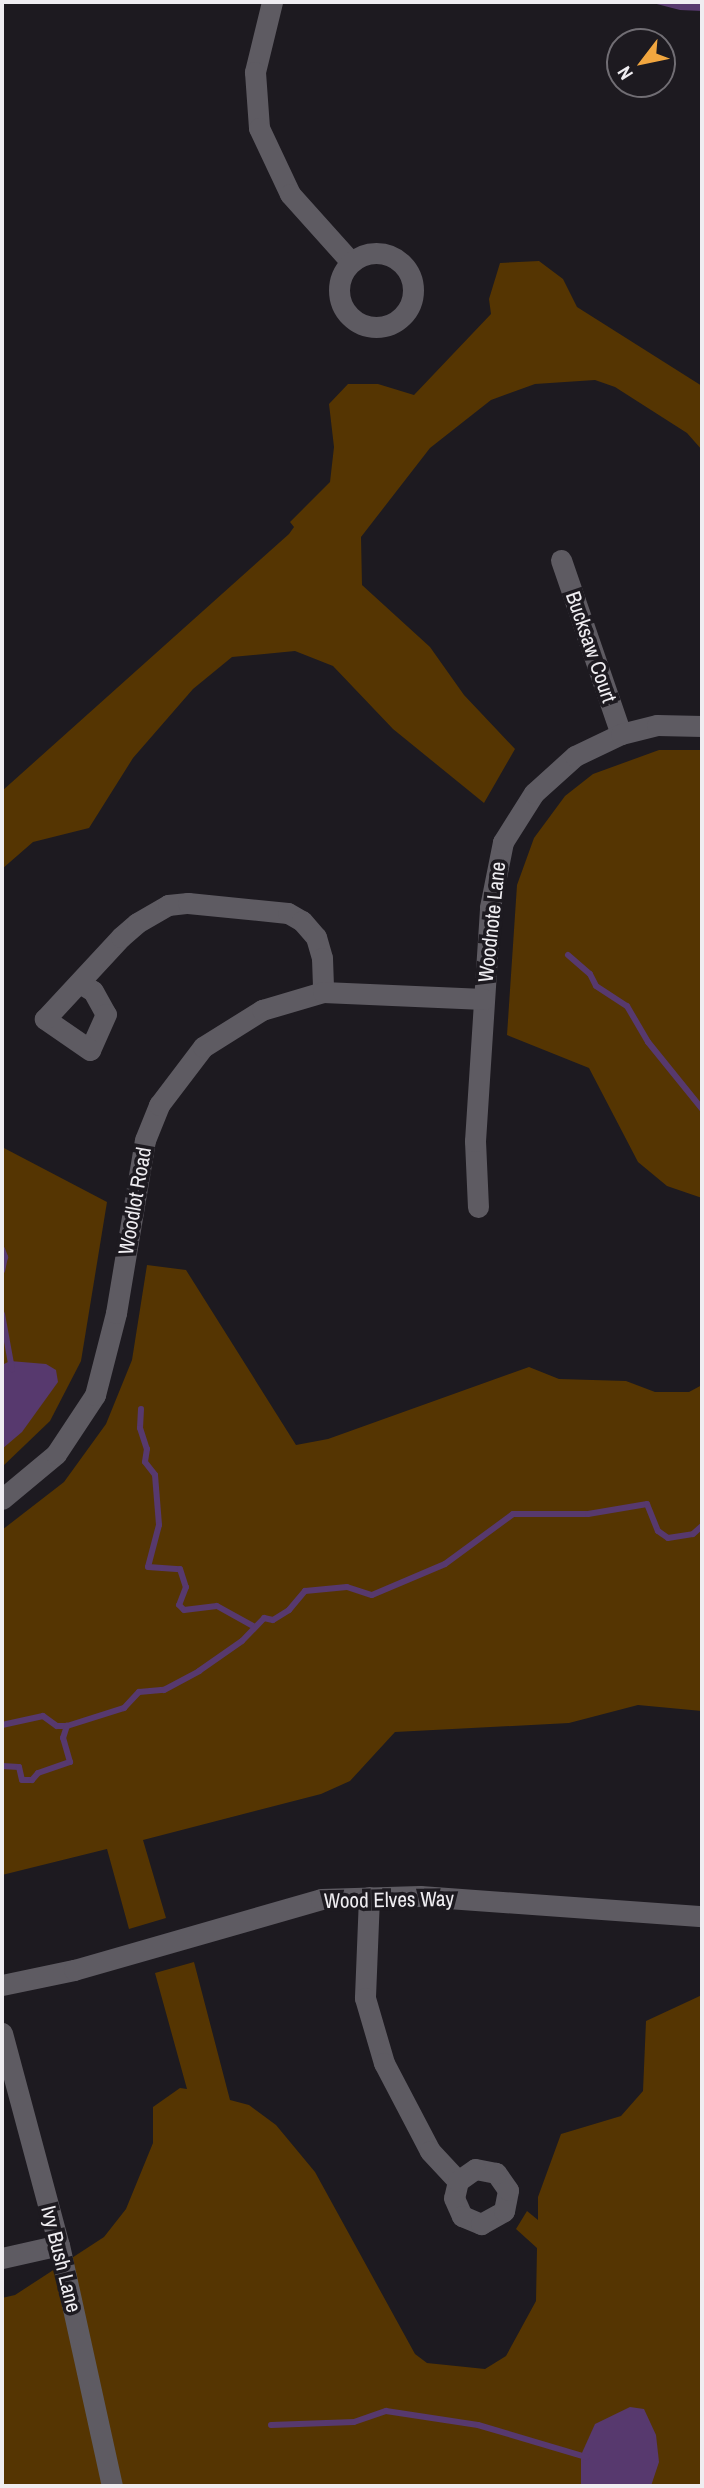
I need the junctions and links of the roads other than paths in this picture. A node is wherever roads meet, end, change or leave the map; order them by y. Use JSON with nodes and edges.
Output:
{"nodes":[{"id":1,"x":272,"y":2,"type":"edge"},
{"id":2,"x":351,"y":262,"type":"dead end"},
{"id":3,"x":561,"y":559,"type":"dead end"},
{"id":4,"x":702,"y":726,"type":"edge"},
{"id":5,"x":621,"y":734,"type":"junction"},
{"id":6,"x":80,"y":983,"type":"dead end"},
{"id":7,"x":323,"y":992,"type":"junction"},
{"id":8,"x":484,"y":999,"type":"junction"},
{"id":9,"x":478,"y":1207,"type":"dead end"},
{"id":10,"x":2,"y":1499,"type":"edge"},
{"id":11,"x":369,"y":1897,"type":"junction"},
{"id":12,"x":702,"y":1916,"type":"edge"},
{"id":13,"x":2,"y":1985,"type":"edge"},
{"id":14,"x":2,"y":2033,"type":"edge"},
{"id":15,"x":458,"y":2181,"type":"dead end"},
{"id":16,"x":59,"y":2245,"type":"junction"},
{"id":17,"x":2,"y":2258,"type":"edge"},
{"id":18,"x":112,"y":2486,"type":"edge"}],
"edges":[{"from":1,"to":2,"type":"street"},
{"from":3,"to":5,"type":"street","name":"Bucksaw Court"},
{"from":4,"to":5,"type":"street","name":"Woodnote Lane"},
{"from":5,"to":8,"type":"street","name":"Woodnote Lane"},
{"from":6,"to":7,"type":"street"},
{"from":7,"to":8,"type":"street","name":"Woodlot Road"},
{"from":7,"to":10,"type":"street","name":"Woodlot Road"},
{"from":8,"to":9,"type":"street","name":"Woodnote Lane"},
{"from":11,"to":12,"type":"street","name":"Wood Elves Way"},
{"from":11,"to":13,"type":"street","name":"Wood Elves Way"},
{"from":11,"to":15,"type":"street"},
{"from":14,"to":16,"type":"street","name":"Ivy Bush Lane"},
{"from":16,"to":17,"type":"street"},
{"from":16,"to":18,"type":"street","name":"Ivy Bush Lane"}]}
